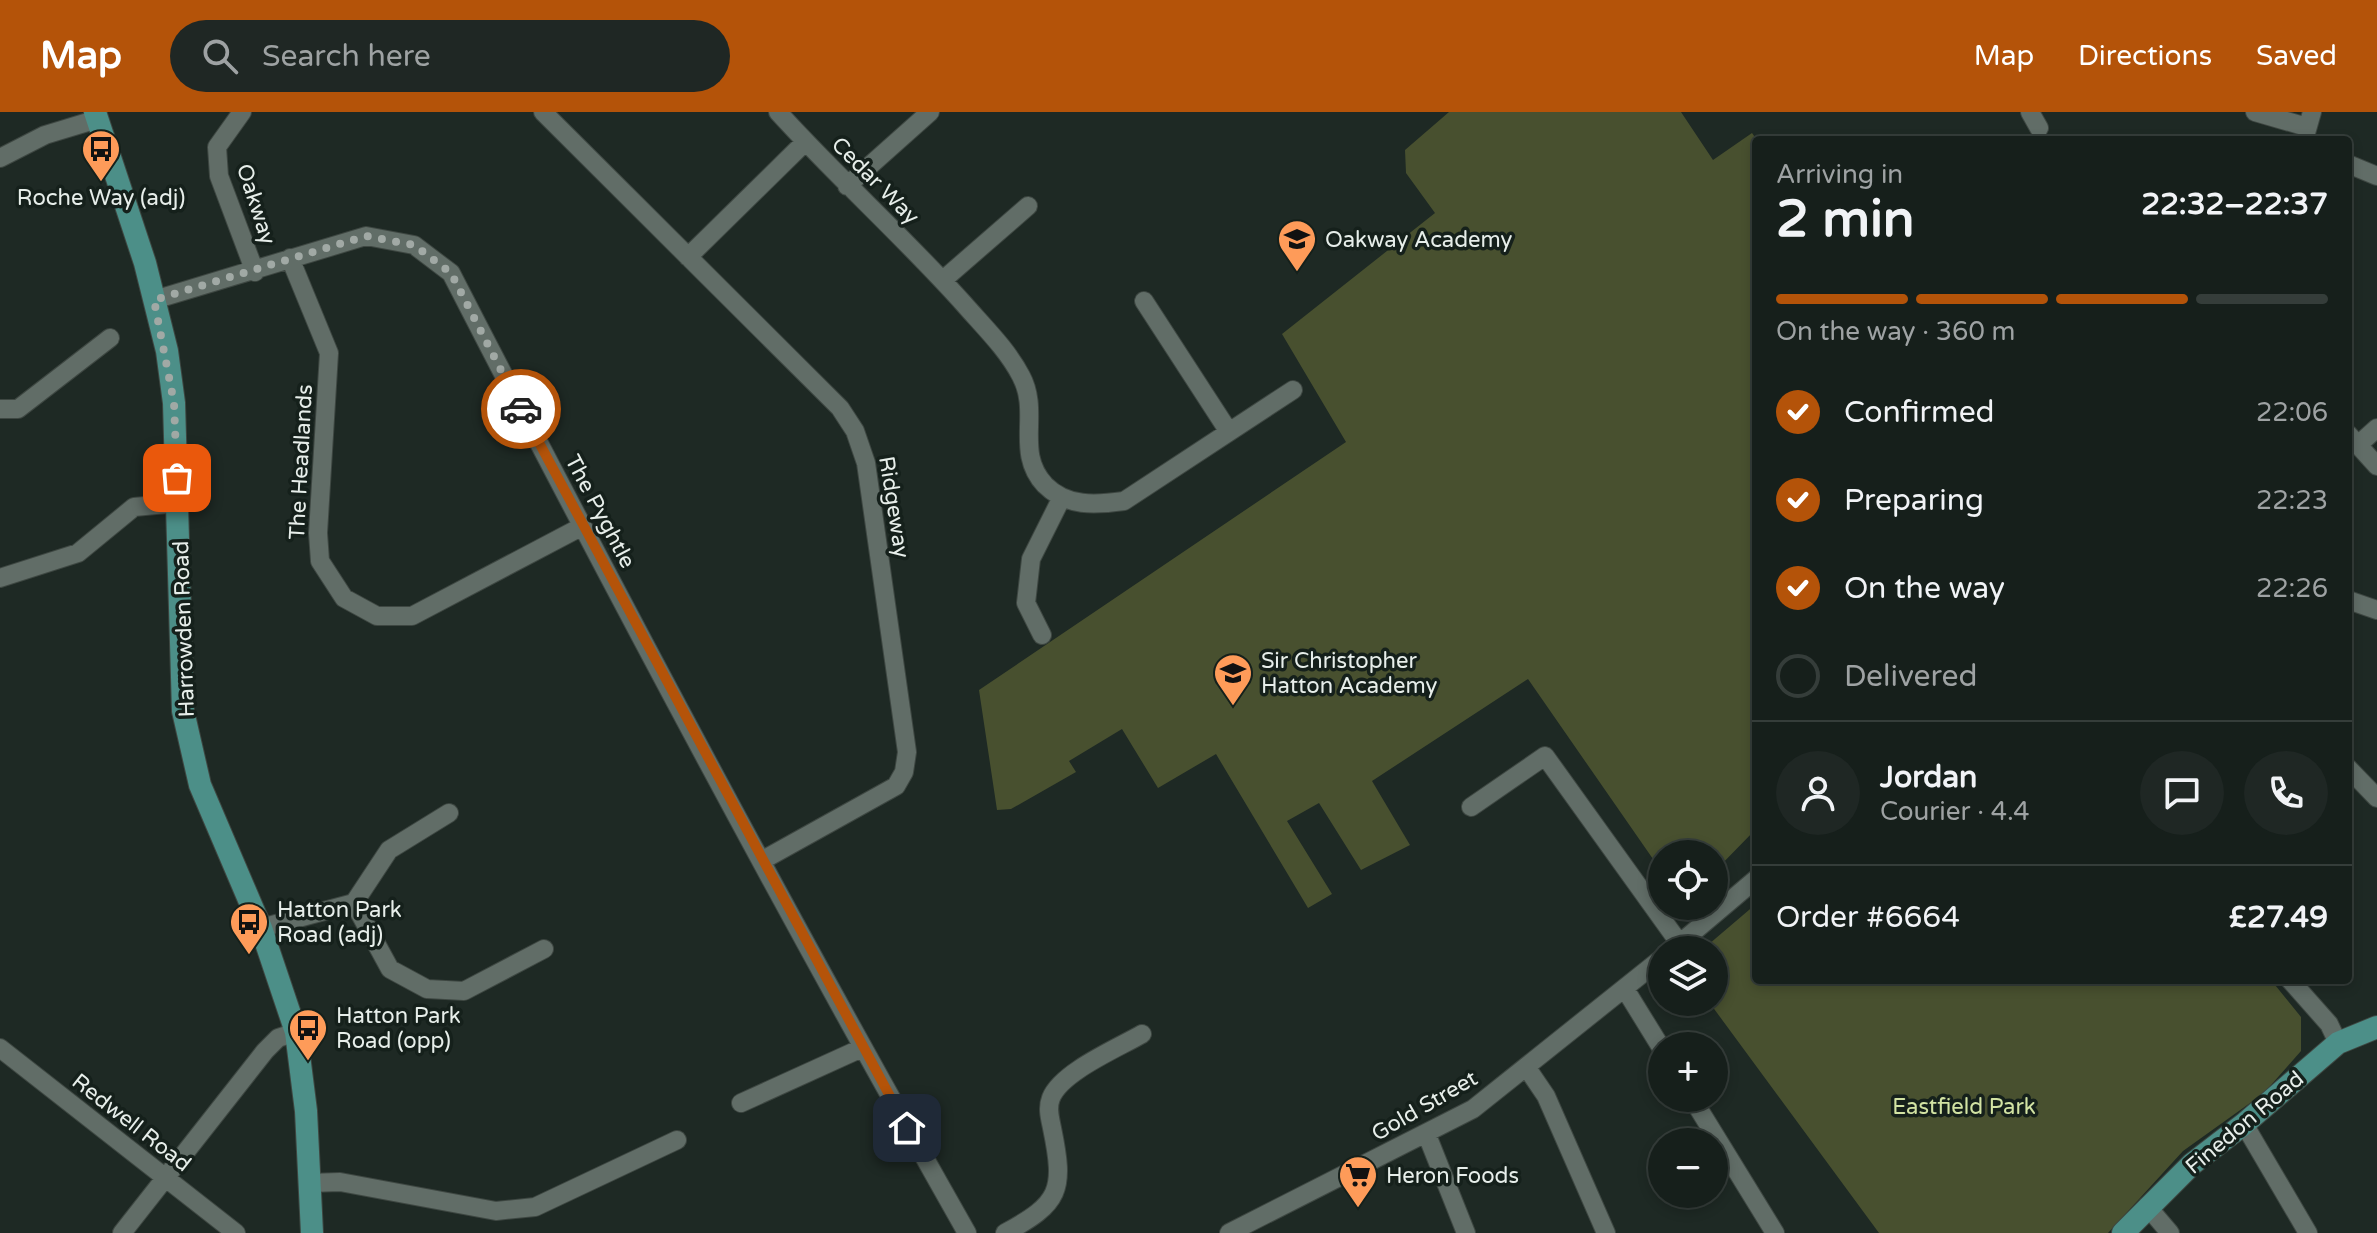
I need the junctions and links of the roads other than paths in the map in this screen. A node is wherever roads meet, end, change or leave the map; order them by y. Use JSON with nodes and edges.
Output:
{"nodes":[{"id":1,"x":242,"y":112,"type":"edge"},
{"id":2,"x":543,"y":112,"type":"edge"},
{"id":3,"x":778,"y":112,"type":"edge"},
{"id":4,"x":930,"y":112,"type":"edge"},
{"id":5,"x":2255,"y":112,"type":"edge"},
{"id":6,"x":96,"y":116,"type":"edge"},
{"id":7,"x":2307,"y":126,"type":"edge"},
{"id":8,"x":805,"y":142,"type":"junction"},
{"id":9,"x":0,"y":158,"type":"edge"},
{"id":10,"x":2352,"y":166,"type":"edge"},
{"id":11,"x":2377,"y":176,"type":"edge"},
{"id":12,"x":847,"y":186,"type":"junction"},
{"id":13,"x":1028,"y":206,"type":"dead end"},
{"id":14,"x":688,"y":257,"type":"junction"},
{"id":15,"x":290,"y":258,"type":"junction"},
{"id":16,"x":255,"y":272,"type":"junction"},
{"id":17,"x":943,"y":280,"type":"junction"},
{"id":18,"x":154,"y":300,"type":"junction"},
{"id":19,"x":1144,"y":301,"type":"dead end"},
{"id":20,"x":110,"y":338,"type":"dead end"},
{"id":21,"x":1293,"y":390,"type":"dead end"},
{"id":22,"x":0,"y":409,"type":"edge"},
{"id":23,"x":2377,"y":428,"type":"edge"},
{"id":24,"x":1229,"y":432,"type":"junction"},
{"id":25,"x":2353,"y":439,"type":"edge"},
{"id":26,"x":2377,"y":466,"type":"edge"},
{"id":27,"x":1061,"y":499,"type":"junction"},
{"id":28,"x":178,"y":503,"type":"junction"},
{"id":29,"x":581,"y":527,"type":"junction"},
{"id":30,"x":0,"y":578,"type":"edge"},
{"id":31,"x":2352,"y":601,"type":"edge"},
{"id":32,"x":2377,"y":610,"type":"edge"},
{"id":33,"x":1042,"y":635,"type":"dead end"},
{"id":34,"x":2352,"y":772,"type":"edge"},
{"id":35,"x":2376,"y":793,"type":"edge"},
{"id":36,"x":1471,"y":807,"type":"dead end"},
{"id":37,"x":449,"y":813,"type":"dead end"},
{"id":38,"x":763,"y":860,"type":"junction"},
{"id":39,"x":1752,"y":882,"type":"edge"},
{"id":40,"x":354,"y":903,"type":"junction"},
{"id":41,"x":261,"y":928,"type":"junction"},
{"id":42,"x":1668,"y":936,"type":"edge"},
{"id":43,"x":1689,"y":936,"type":"edge"},
{"id":44,"x":544,"y":949,"type":"dead end"},
{"id":45,"x":1648,"y":970,"type":"edge"},
{"id":46,"x":2294,"y":984,"type":"edge"},
{"id":47,"x":1625,"y":989,"type":"junction"},
{"id":48,"x":2377,"y":1027,"type":"edge"},
{"id":49,"x":296,"y":1032,"type":"junction"},
{"id":50,"x":1652,"y":1032,"type":"edge"},
{"id":51,"x":1142,"y":1034,"type":"dead end"},
{"id":52,"x":2338,"y":1043,"type":"junction"},
{"id":53,"x":0,"y":1048,"type":"edge"},
{"id":54,"x":862,"y":1048,"type":"junction"},
{"id":55,"x":1527,"y":1068,"type":"junction"},
{"id":56,"x":741,"y":1103,"type":"dead end"},
{"id":57,"x":1701,"y":1112,"type":"edge"},
{"id":58,"x":2244,"y":1124,"type":"junction"},
{"id":59,"x":1427,"y":1135,"type":"junction"},
{"id":60,"x":677,"y":1140,"type":"dead end"},
{"id":61,"x":164,"y":1178,"type":"junction"},
{"id":62,"x":309,"y":1183,"type":"junction"},
{"id":63,"x":2147,"y":1206,"type":"junction"},
{"id":64,"x":122,"y":1233,"type":"edge"},
{"id":65,"x":236,"y":1233,"type":"edge"},
{"id":66,"x":312,"y":1233,"type":"edge"},
{"id":67,"x":967,"y":1233,"type":"edge"},
{"id":68,"x":1005,"y":1233,"type":"edge"},
{"id":69,"x":1229,"y":1233,"type":"edge"},
{"id":70,"x":1466,"y":1233,"type":"edge"},
{"id":71,"x":1606,"y":1233,"type":"edge"},
{"id":72,"x":1775,"y":1233,"type":"edge"},
{"id":73,"x":2123,"y":1233,"type":"edge"},
{"id":74,"x":2170,"y":1233,"type":"edge"},
{"id":75,"x":2308,"y":1233,"type":"edge"}],
"edges":[{"from":1,"to":16,"type":"street","name":"Oakway"},
{"from":2,"to":14,"type":"street","name":"Ridgeway"},
{"from":3,"to":8,"type":"street","name":"Cedar Way"},
{"from":4,"to":12,"type":"street"},
{"from":5,"to":7,"type":"street"},
{"from":6,"to":9,"type":"street"},
{"from":6,"to":18,"type":"main road","name":"Harrowden Road"},
{"from":8,"to":12,"type":"street","name":"Cedar Way"},
{"from":8,"to":14,"type":"street"},
{"from":10,"to":11,"type":"street"},
{"from":12,"to":17,"type":"street","name":"Cedar Way"},
{"from":13,"to":17,"type":"street"},
{"from":14,"to":38,"type":"street","name":"Ridgeway"},
{"from":15,"to":16,"type":"street","name":"The Pyghtle"},
{"from":15,"to":29,"type":"street","name":"The Pyghtle"},
{"from":15,"to":29,"type":"street","name":"The Headlands"},
{"from":16,"to":18,"type":"street","name":"The Pyghtle"},
{"from":17,"to":27,"type":"street","name":"Cedar Way"},
{"from":18,"to":28,"type":"main road","name":"Harrowden Road"},
{"from":19,"to":24,"type":"street"},
{"from":20,"to":22,"type":"street"},
{"from":21,"to":24,"type":"street"},
{"from":23,"to":25,"type":"street"},
{"from":24,"to":27,"type":"street"},
{"from":25,"to":26,"type":"street"},
{"from":27,"to":33,"type":"street"},
{"from":28,"to":30,"type":"street"},
{"from":28,"to":41,"type":"main road","name":"Harrowden Road"},
{"from":29,"to":38,"type":"street","name":"The Pyghtle"},
{"from":31,"to":32,"type":"street"},
{"from":34,"to":35,"type":"street"},
{"from":36,"to":42,"type":"street"},
{"from":37,"to":40,"type":"street"},
{"from":38,"to":54,"type":"street","name":"The Pyghtle"},
{"from":39,"to":43,"type":"street"},
{"from":40,"to":41,"type":"street"},
{"from":40,"to":44,"type":"street"},
{"from":41,"to":49,"type":"main road","name":"Harrowden Road"},
{"from":45,"to":47,"type":"street","name":"Gold Street"},
{"from":46,"to":52,"type":"street"},
{"from":47,"to":50,"type":"street"},
{"from":47,"to":55,"type":"street","name":"Gold Street"},
{"from":48,"to":52,"type":"main road","name":"Finedon Road"},
{"from":49,"to":61,"type":"street"},
{"from":49,"to":62,"type":"main road","name":"Harrowden Road"},
{"from":51,"to":68,"type":"street"},
{"from":52,"to":58,"type":"main road","name":"Finedon Road"},
{"from":53,"to":61,"type":"street","name":"Redwell Road"},
{"from":54,"to":56,"type":"street"},
{"from":54,"to":67,"type":"street","name":"The Pyghtle"},
{"from":55,"to":59,"type":"street","name":"Gold Street"},
{"from":55,"to":71,"type":"street"},
{"from":57,"to":72,"type":"street"},
{"from":58,"to":63,"type":"main road","name":"Finedon Road"},
{"from":58,"to":75,"type":"street"},
{"from":59,"to":69,"type":"street","name":"Gold Street"},
{"from":59,"to":70,"type":"street"},
{"from":60,"to":62,"type":"street"},
{"from":61,"to":64,"type":"street"},
{"from":61,"to":65,"type":"street","name":"Redwell Road"},
{"from":62,"to":66,"type":"main road","name":"Harrowden Road"},
{"from":63,"to":73,"type":"main road","name":"Finedon Road"},
{"from":63,"to":74,"type":"street"}]}
